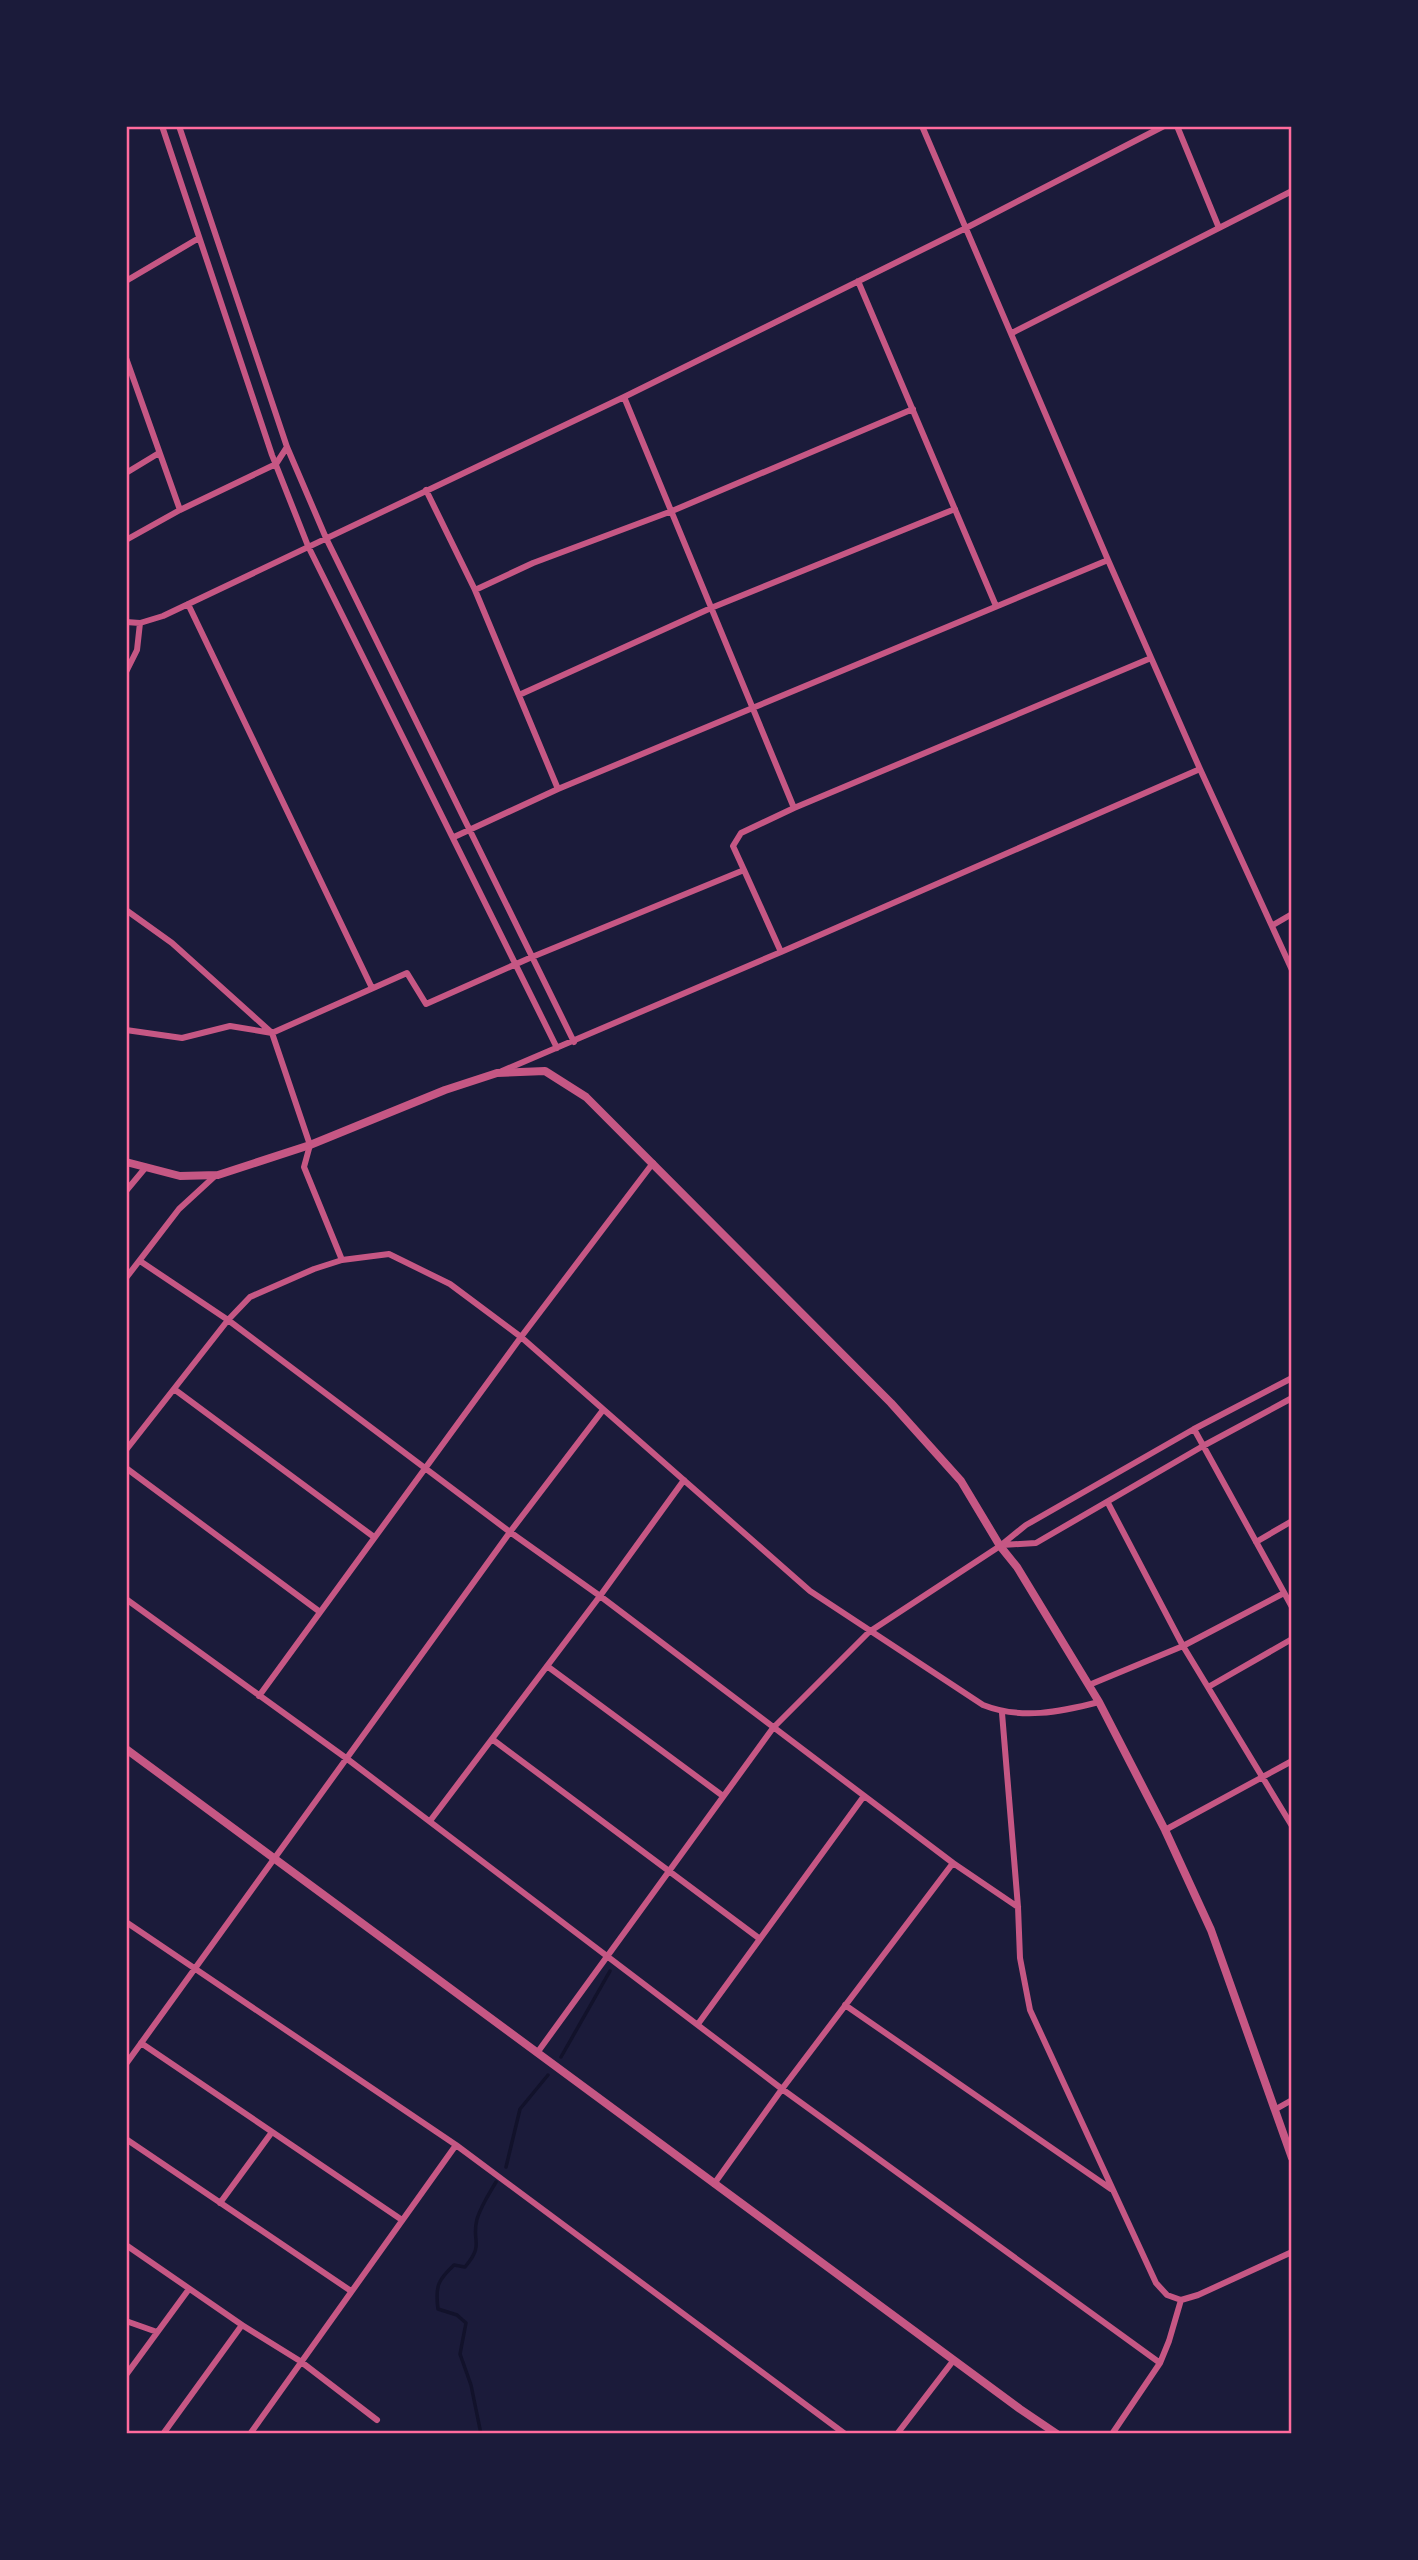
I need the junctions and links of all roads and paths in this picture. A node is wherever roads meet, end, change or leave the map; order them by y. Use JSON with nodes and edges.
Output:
{"nodes":[{"id":1,"x":162,"y":126,"type":"edge"},
{"id":2,"x":179,"y":126,"type":"edge"},
{"id":3,"x":922,"y":126,"type":"edge"},
{"id":4,"x":1164,"y":126,"type":"edge"},
{"id":5,"x":1177,"y":126,"type":"edge"},
{"id":6,"x":1292,"y":191,"type":"edge"},
{"id":7,"x":966,"y":228,"type":"junction"},
{"id":8,"x":1219,"y":228,"type":"junction"},
{"id":9,"x":199,"y":238,"type":"junction"},
{"id":10,"x":126,"y":281,"type":"edge"},
{"id":11,"x":858,"y":281,"type":"junction"},
{"id":12,"x":1013,"y":333,"type":"junction"},
{"id":13,"x":126,"y":358,"type":"edge"},
{"id":14,"x":129,"y":374,"type":"edge"},
{"id":15,"x":624,"y":397,"type":"junction"},
{"id":16,"x":913,"y":410,"type":"junction"},
{"id":17,"x":288,"y":447,"type":"junction"},
{"id":18,"x":159,"y":453,"type":"junction"},
{"id":19,"x":276,"y":464,"type":"junction"},
{"id":20,"x":126,"y":473,"type":"edge"},
{"id":21,"x":426,"y":490,"type":"junction"},
{"id":22,"x":955,"y":509,"type":"junction"},
{"id":23,"x":180,"y":510,"type":"junction"},
{"id":24,"x":672,"y":511,"type":"junction"},
{"id":25,"x":326,"y":538,"type":"junction"},
{"id":26,"x":126,"y":540,"type":"edge"},
{"id":27,"x":309,"y":546,"type":"junction"},
{"id":28,"x":1108,"y":560,"type":"junction"},
{"id":29,"x":475,"y":590,"type":"junction"},
{"id":30,"x":188,"y":604,"type":"junction"},
{"id":31,"x":996,"y":606,"type":"junction"},
{"id":32,"x":711,"y":608,"type":"junction"},
{"id":33,"x":126,"y":622,"type":"edge"},
{"id":34,"x":140,"y":623,"type":"junction"},
{"id":35,"x":1151,"y":659,"type":"junction"},
{"id":36,"x":126,"y":672,"type":"edge"},
{"id":37,"x":519,"y":695,"type":"junction"},
{"id":38,"x":752,"y":708,"type":"junction"},
{"id":39,"x":1200,"y":769,"type":"junction"},
{"id":40,"x":558,"y":789,"type":"junction"},
{"id":41,"x":794,"y":808,"type":"junction"},
{"id":42,"x":471,"y":829,"type":"junction"},
{"id":43,"x":454,"y":837,"type":"junction"},
{"id":44,"x":744,"y":870,"type":"junction"},
{"id":45,"x":126,"y":910,"type":"edge"},
{"id":46,"x":1292,"y":914,"type":"edge"},
{"id":47,"x":1273,"y":925,"type":"junction"},
{"id":48,"x":781,"y":953,"type":"junction"},
{"id":49,"x":532,"y":957,"type":"junction"},
{"id":50,"x":516,"y":964,"type":"junction"},
{"id":51,"x":1292,"y":970,"type":"edge"},
{"id":52,"x":372,"y":989,"type":"junction"},
{"id":53,"x":126,"y":1030,"type":"edge"},
{"id":54,"x":272,"y":1033,"type":"junction"},
{"id":55,"x":574,"y":1042,"type":"junction"},
{"id":56,"x":557,"y":1048,"type":"junction"},
{"id":57,"x":497,"y":1073,"type":"junction"},
{"id":58,"x":310,"y":1145,"type":"junction"},
{"id":59,"x":126,"y":1162,"type":"edge"},
{"id":60,"x":653,"y":1163,"type":"junction"},
{"id":61,"x":146,"y":1167,"type":"junction"},
{"id":62,"x":216,"y":1175,"type":"junction"},
{"id":63,"x":126,"y":1191,"type":"edge"},
{"id":64,"x":342,"y":1260,"type":"junction"},
{"id":65,"x":140,"y":1261,"type":"junction"},
{"id":66,"x":126,"y":1278,"type":"edge"},
{"id":67,"x":228,"y":1320,"type":"junction"},
{"id":68,"x":521,"y":1337,"type":"junction"},
{"id":69,"x":1292,"y":1378,"type":"edge"},
{"id":70,"x":174,"y":1389,"type":"junction"},
{"id":71,"x":1292,"y":1398,"type":"edge"},
{"id":72,"x":603,"y":1410,"type":"junction"},
{"id":73,"x":1194,"y":1429,"type":"junction"},
{"id":74,"x":1203,"y":1446,"type":"junction"},
{"id":75,"x":126,"y":1450,"type":"edge"},
{"id":76,"x":425,"y":1467,"type":"junction"},
{"id":77,"x":126,"y":1468,"type":"edge"},
{"id":78,"x":684,"y":1480,"type":"junction"},
{"id":79,"x":1108,"y":1503,"type":"junction"},
{"id":80,"x":1292,"y":1521,"type":"edge"},
{"id":81,"x":510,"y":1532,"type":"junction"},
{"id":82,"x":374,"y":1537,"type":"junction"},
{"id":83,"x":1256,"y":1542,"type":"junction"},
{"id":84,"x":1000,"y":1545,"type":"junction"},
{"id":85,"x":1284,"y":1593,"type":"junction"},
{"id":86,"x":600,"y":1596,"type":"junction"},
{"id":87,"x":126,"y":1599,"type":"edge"},
{"id":88,"x":1292,"y":1607,"type":"edge"},
{"id":89,"x":320,"y":1612,"type":"junction"},
{"id":90,"x":870,"y":1632,"type":"junction"},
{"id":91,"x":1292,"y":1639,"type":"edge"},
{"id":92,"x":1183,"y":1646,"type":"junction"},
{"id":93,"x":547,"y":1666,"type":"junction"},
{"id":94,"x":1089,"y":1685,"type":"junction"},
{"id":95,"x":1210,"y":1686,"type":"junction"},
{"id":96,"x":259,"y":1696,"type":"junction"},
{"id":97,"x":1099,"y":1702,"type":"junction"},
{"id":98,"x":1002,"y":1713,"type":"junction"},
{"id":99,"x":774,"y":1728,"type":"junction"},
{"id":100,"x":492,"y":1739,"type":"junction"},
{"id":101,"x":126,"y":1749,"type":"edge"},
{"id":102,"x":346,"y":1758,"type":"junction"},
{"id":103,"x":1292,"y":1761,"type":"edge"},
{"id":104,"x":1262,"y":1777,"type":"junction"},
{"id":105,"x":723,"y":1796,"type":"junction"},
{"id":106,"x":864,"y":1796,"type":"junction"},
{"id":107,"x":430,"y":1821,"type":"junction"},
{"id":108,"x":1292,"y":1826,"type":"edge"},
{"id":109,"x":1165,"y":1830,"type":"junction"},
{"id":110,"x":275,"y":1860,"type":"junction"},
{"id":111,"x":953,"y":1863,"type":"junction"},
{"id":112,"x":668,"y":1871,"type":"junction"},
{"id":113,"x":1018,"y":1907,"type":"junction"},
{"id":114,"x":129,"y":1924,"type":"edge"},
{"id":115,"x":126,"y":1935,"type":"edge"},
{"id":116,"x":760,"y":1939,"type":"junction"},
{"id":117,"x":606,"y":1955,"type":"junction"},
{"id":118,"x":193,"y":1969,"type":"junction"},
{"id":119,"x":845,"y":2005,"type":"junction"},
{"id":120,"x":698,"y":2024,"type":"junction"},
{"id":121,"x":141,"y":2043,"type":"junction"},
{"id":122,"x":537,"y":2053,"type":"junction"},
{"id":123,"x":126,"y":2064,"type":"edge"},
{"id":124,"x":782,"y":2089,"type":"junction"},
{"id":125,"x":1292,"y":2100,"type":"edge"},
{"id":126,"x":1276,"y":2109,"type":"junction"},
{"id":127,"x":272,"y":2132,"type":"junction"},
{"id":128,"x":126,"y":2139,"type":"edge"},
{"id":129,"x":456,"y":2145,"type":"junction"},
{"id":130,"x":1292,"y":2158,"type":"edge"},
{"id":131,"x":714,"y":2184,"type":"junction"},
{"id":132,"x":1112,"y":2190,"type":"junction"},
{"id":133,"x":220,"y":2203,"type":"junction"},
{"id":134,"x":402,"y":2220,"type":"junction"},
{"id":135,"x":128,"y":2249,"type":"edge"},
{"id":136,"x":1292,"y":2252,"type":"edge"},
{"id":137,"x":190,"y":2289,"type":"junction"},
{"id":138,"x":351,"y":2291,"type":"junction"},
{"id":139,"x":1181,"y":2300,"type":"junction"},
{"id":140,"x":126,"y":2321,"type":"edge"},
{"id":141,"x":242,"y":2325,"type":"junction"},
{"id":142,"x":157,"y":2332,"type":"junction"},
{"id":143,"x":300,"y":2361,"type":"junction"},
{"id":144,"x":953,"y":2361,"type":"junction"},
{"id":145,"x":1160,"y":2363,"type":"junction"},
{"id":146,"x":126,"y":2375,"type":"edge"},
{"id":147,"x":377,"y":2420,"type":"dead end"},
{"id":148,"x":163,"y":2434,"type":"edge"},
{"id":149,"x":250,"y":2434,"type":"edge"},
{"id":150,"x":845,"y":2434,"type":"edge"},
{"id":151,"x":897,"y":2434,"type":"edge"},
{"id":152,"x":1057,"y":2434,"type":"edge"},
{"id":153,"x":1112,"y":2434,"type":"edge"}],
"edges":[{"from":1,"to":9,"type":"street"},
{"from":2,"to":17,"type":"street"},
{"from":3,"to":7,"type":"street"},
{"from":4,"to":7,"type":"street"},
{"from":5,"to":8,"type":"street"},
{"from":6,"to":8,"type":"street"},
{"from":7,"to":11,"type":"street"},
{"from":7,"to":12,"type":"street"},
{"from":8,"to":12,"type":"street"},
{"from":9,"to":10,"type":"street"},
{"from":9,"to":19,"type":"street"},
{"from":11,"to":15,"type":"street"},
{"from":11,"to":16,"type":"street"},
{"from":12,"to":28,"type":"street"},
{"from":13,"to":14,"type":"street"},
{"from":14,"to":18,"type":"street"},
{"from":15,"to":21,"type":"street"},
{"from":15,"to":24,"type":"street"},
{"from":16,"to":22,"type":"street"},
{"from":16,"to":24,"type":"street"},
{"from":17,"to":19,"type":"street"},
{"from":17,"to":25,"type":"street"},
{"from":18,"to":20,"type":"street"},
{"from":18,"to":23,"type":"street"},
{"from":19,"to":23,"type":"street"},
{"from":19,"to":27,"type":"street"},
{"from":21,"to":25,"type":"street"},
{"from":21,"to":29,"type":"street"},
{"from":22,"to":31,"type":"street"},
{"from":22,"to":32,"type":"street"},
{"from":23,"to":26,"type":"street"},
{"from":24,"to":29,"type":"street"},
{"from":24,"to":32,"type":"street"},
{"from":25,"to":27,"type":"street"},
{"from":25,"to":42,"type":"street"},
{"from":27,"to":30,"type":"street"},
{"from":27,"to":43,"type":"street"},
{"from":28,"to":31,"type":"street"},
{"from":28,"to":35,"type":"street"},
{"from":29,"to":37,"type":"street"},
{"from":30,"to":34,"type":"street"},
{"from":30,"to":52,"type":"street"},
{"from":31,"to":38,"type":"street"},
{"from":32,"to":37,"type":"street"},
{"from":32,"to":38,"type":"street"},
{"from":33,"to":34,"type":"street"},
{"from":34,"to":36,"type":"street"},
{"from":35,"to":39,"type":"street"},
{"from":35,"to":41,"type":"street"},
{"from":37,"to":40,"type":"street"},
{"from":38,"to":40,"type":"street"},
{"from":38,"to":41,"type":"street"},
{"from":39,"to":47,"type":"street"},
{"from":39,"to":48,"type":"street"},
{"from":40,"to":42,"type":"street"},
{"from":41,"to":44,"type":"street"},
{"from":42,"to":43,"type":"street"},
{"from":42,"to":49,"type":"street"},
{"from":43,"to":50,"type":"street"},
{"from":44,"to":48,"type":"street"},
{"from":44,"to":49,"type":"street"},
{"from":45,"to":54,"type":"street"},
{"from":46,"to":47,"type":"street"},
{"from":47,"to":51,"type":"street"},
{"from":48,"to":55,"type":"street"},
{"from":49,"to":50,"type":"street"},
{"from":49,"to":55,"type":"street"},
{"from":50,"to":52,"type":"street"},
{"from":50,"to":56,"type":"street"},
{"from":52,"to":54,"type":"street"},
{"from":53,"to":54,"type":"street"},
{"from":54,"to":58,"type":"street"},
{"from":55,"to":56,"type":"street"},
{"from":56,"to":57,"type":"street"},
{"from":57,"to":58,"type":"street"},
{"from":57,"to":60,"type":"street"},
{"from":58,"to":62,"type":"street"},
{"from":58,"to":64,"type":"street"},
{"from":59,"to":61,"type":"street"},
{"from":60,"to":68,"type":"street"},
{"from":60,"to":84,"type":"street"},
{"from":61,"to":62,"type":"street"},
{"from":61,"to":63,"type":"street"},
{"from":62,"to":65,"type":"street"},
{"from":64,"to":67,"type":"street"},
{"from":64,"to":68,"type":"street"},
{"from":65,"to":66,"type":"street"},
{"from":65,"to":67,"type":"street"},
{"from":67,"to":70,"type":"street"},
{"from":67,"to":76,"type":"street"},
{"from":68,"to":72,"type":"street"},
{"from":68,"to":76,"type":"street"},
{"from":69,"to":73,"type":"street"},
{"from":70,"to":75,"type":"street"},
{"from":70,"to":82,"type":"street"},
{"from":71,"to":74,"type":"street"},
{"from":72,"to":78,"type":"street"},
{"from":72,"to":81,"type":"street"},
{"from":73,"to":74,"type":"street"},
{"from":73,"to":84,"type":"street"},
{"from":74,"to":79,"type":"street"},
{"from":74,"to":83,"type":"street"},
{"from":76,"to":81,"type":"street"},
{"from":76,"to":82,"type":"street"},
{"from":77,"to":89,"type":"street"},
{"from":78,"to":86,"type":"street"},
{"from":78,"to":90,"type":"street"},
{"from":79,"to":84,"type":"street"},
{"from":79,"to":92,"type":"street"},
{"from":80,"to":83,"type":"street"},
{"from":81,"to":86,"type":"street"},
{"from":81,"to":102,"type":"street"},
{"from":82,"to":89,"type":"street"},
{"from":83,"to":85,"type":"street"},
{"from":84,"to":90,"type":"street"},
{"from":84,"to":94,"type":"street"},
{"from":85,"to":88,"type":"street"},
{"from":85,"to":92,"type":"street"},
{"from":86,"to":93,"type":"street"},
{"from":86,"to":99,"type":"street"},
{"from":87,"to":96,"type":"street"},
{"from":89,"to":96,"type":"street"},
{"from":90,"to":98,"type":"street"},
{"from":90,"to":99,"type":"street"},
{"from":91,"to":95,"type":"street"},
{"from":92,"to":94,"type":"street"},
{"from":92,"to":95,"type":"street"},
{"from":93,"to":100,"type":"street"},
{"from":93,"to":105,"type":"street"},
{"from":94,"to":97,"type":"street"},
{"from":95,"to":104,"type":"street"},
{"from":96,"to":102,"type":"street"},
{"from":97,"to":98,"type":"street"},
{"from":97,"to":109,"type":"street"},
{"from":98,"to":113,"type":"street"},
{"from":99,"to":105,"type":"street"},
{"from":99,"to":106,"type":"street"},
{"from":100,"to":107,"type":"street"},
{"from":100,"to":112,"type":"street"},
{"from":101,"to":110,"type":"street"},
{"from":102,"to":107,"type":"street"},
{"from":102,"to":110,"type":"street"},
{"from":103,"to":104,"type":"street"},
{"from":104,"to":108,"type":"street"},
{"from":104,"to":109,"type":"street"},
{"from":105,"to":112,"type":"street"},
{"from":106,"to":111,"type":"street"},
{"from":106,"to":116,"type":"street"},
{"from":107,"to":117,"type":"street"},
{"from":109,"to":126,"type":"street"},
{"from":110,"to":118,"type":"street"},
{"from":110,"to":122,"type":"street"},
{"from":111,"to":113,"type":"street"},
{"from":111,"to":119,"type":"street"},
{"from":112,"to":116,"type":"street"},
{"from":112,"to":117,"type":"street"},
{"from":113,"to":132,"type":"street"},
{"from":114,"to":115,"type":"street"},
{"from":114,"to":118,"type":"street"},
{"from":116,"to":120,"type":"street"},
{"from":117,"to":120,"type":"street"},
{"from":117,"to":122,"type":"street"},
{"from":118,"to":121,"type":"street"},
{"from":118,"to":129,"type":"street"},
{"from":119,"to":124,"type":"street"},
{"from":119,"to":132,"type":"street"},
{"from":120,"to":124,"type":"street"},
{"from":121,"to":123,"type":"street"},
{"from":121,"to":127,"type":"street"},
{"from":122,"to":131,"type":"street"},
{"from":124,"to":131,"type":"street"},
{"from":124,"to":145,"type":"street"},
{"from":125,"to":126,"type":"street"},
{"from":126,"to":130,"type":"street"},
{"from":127,"to":133,"type":"street"},
{"from":127,"to":134,"type":"street"},
{"from":128,"to":133,"type":"street"},
{"from":129,"to":134,"type":"street"},
{"from":129,"to":150,"type":"street"},
{"from":131,"to":144,"type":"street"},
{"from":132,"to":139,"type":"street"},
{"from":133,"to":138,"type":"street"},
{"from":134,"to":138,"type":"street"},
{"from":135,"to":137,"type":"street"},
{"from":136,"to":139,"type":"street"},
{"from":137,"to":141,"type":"street"},
{"from":137,"to":142,"type":"street"},
{"from":138,"to":143,"type":"street"},
{"from":139,"to":145,"type":"street"},
{"from":140,"to":142,"type":"street"},
{"from":141,"to":143,"type":"street"},
{"from":141,"to":148,"type":"street"},
{"from":142,"to":146,"type":"street"},
{"from":143,"to":147,"type":"street"},
{"from":143,"to":149,"type":"street"},
{"from":144,"to":151,"type":"street"},
{"from":144,"to":152,"type":"street"},
{"from":145,"to":153,"type":"street"}]}
